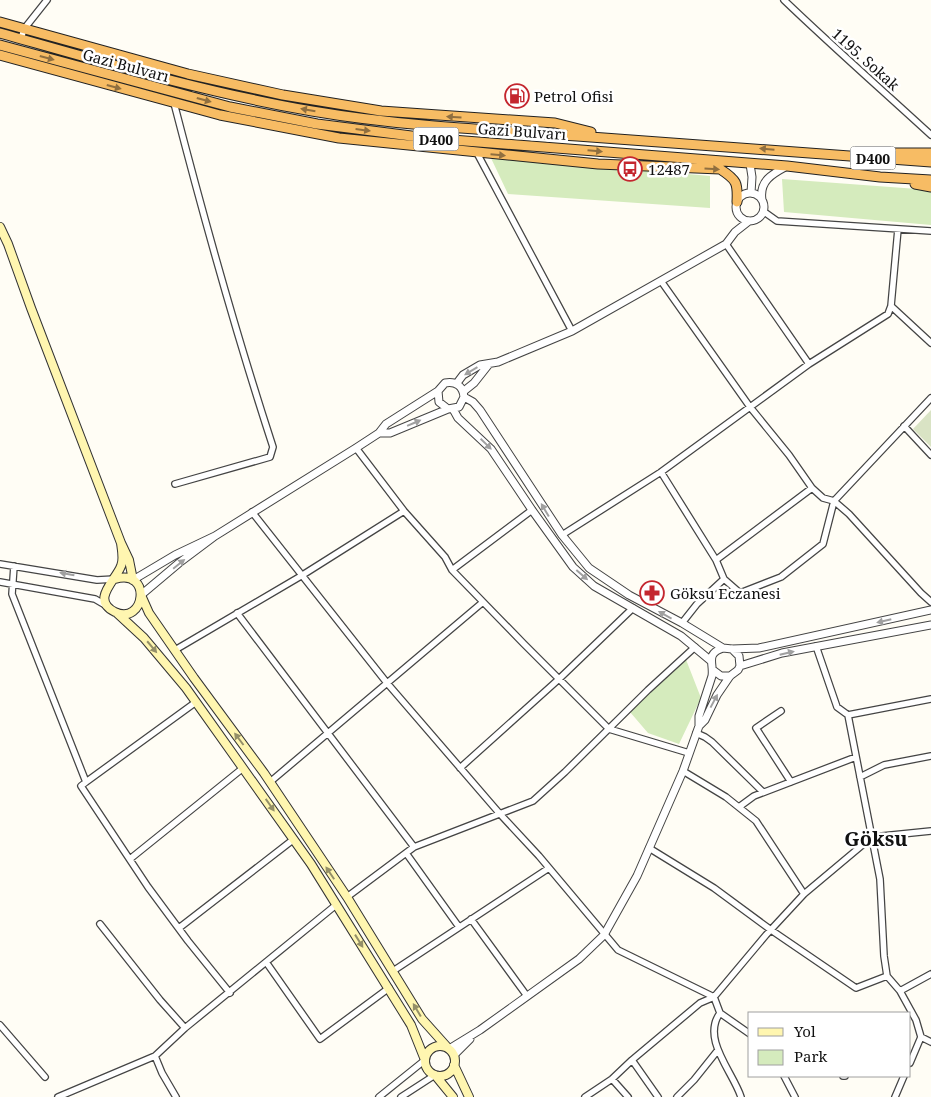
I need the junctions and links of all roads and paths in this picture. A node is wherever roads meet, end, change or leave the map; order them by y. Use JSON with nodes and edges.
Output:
{"nodes":[{"id":1,"x":47,"y":0,"type":"edge"},
{"id":2,"x":784,"y":0,"type":"edge"},
{"id":3,"x":0,"y":22,"type":"edge"},
{"id":4,"x":24,"y":29,"type":"junction"},
{"id":5,"x":0,"y":33,"type":"edge"},
{"id":6,"x":21,"y":39,"type":"junction"},
{"id":7,"x":0,"y":45,"type":"edge"},
{"id":8,"x":1,"y":57,"type":"edge"},
{"id":9,"x":174,"y":103,"type":"junction"},
{"id":10,"x":931,"y":135,"type":"edge"},
{"id":11,"x":613,"y":138,"type":"junction"},
{"id":12,"x":477,"y":153,"type":"junction"},
{"id":13,"x":815,"y":153,"type":"junction"},
{"id":14,"x":931,"y":153,"type":"edge"},
{"id":15,"x":931,"y":162,"type":"edge"},
{"id":16,"x":750,"y":164,"type":"junction"},
{"id":17,"x":787,"y":166,"type":"junction"},
{"id":18,"x":880,"y":177,"type":"junction"},
{"id":19,"x":931,"y":180,"type":"edge"},
{"id":20,"x":931,"y":187,"type":"edge"},
{"id":21,"x":750,"y":193,"type":"junction"},
{"id":22,"x":762,"y":201,"type":"junction"},
{"id":23,"x":736,"y":207,"type":"junction"},
{"id":24,"x":763,"y":211,"type":"junction"},
{"id":25,"x":749,"y":221,"type":"junction"},
{"id":26,"x":0,"y":227,"type":"edge"},
{"id":27,"x":898,"y":229,"type":"junction"},
{"id":28,"x":931,"y":231,"type":"edge"},
{"id":29,"x":735,"y":232,"type":"junction"},
{"id":30,"x":726,"y":244,"type":"junction"},
{"id":31,"x":660,"y":281,"type":"junction"},
{"id":32,"x":891,"y":306,"type":"junction"},
{"id":33,"x":572,"y":331,"type":"junction"},
{"id":34,"x":931,"y":343,"type":"edge"},
{"id":35,"x":489,"y":364,"type":"junction"},
{"id":36,"x":809,"y":364,"type":"junction"},
{"id":37,"x":456,"y":383,"type":"junction"},
{"id":38,"x":438,"y":391,"type":"junction"},
{"id":39,"x":464,"y":394,"type":"junction"},
{"id":40,"x":931,"y":398,"type":"edge"},
{"id":41,"x":750,"y":407,"type":"junction"},
{"id":42,"x":451,"y":409,"type":"junction"},
{"id":43,"x":904,"y":426,"type":"junction"},
{"id":44,"x":379,"y":433,"type":"junction"},
{"id":45,"x":356,"y":448,"type":"junction"},
{"id":46,"x":931,"y":455,"type":"edge"},
{"id":47,"x":661,"y":472,"type":"junction"},
{"id":48,"x":175,"y":484,"type":"dead end"},
{"id":49,"x":812,"y":488,"type":"junction"},
{"id":50,"x":834,"y":501,"type":"junction"},
{"id":51,"x":532,"y":510,"type":"junction"},
{"id":52,"x":252,"y":512,"type":"junction"},
{"id":53,"x":404,"y":512,"type":"junction"},
{"id":54,"x":562,"y":535,"type":"junction"},
{"id":55,"x":215,"y":536,"type":"junction"},
{"id":56,"x":121,"y":543,"type":"junction"},
{"id":57,"x":716,"y":560,"type":"junction"},
{"id":58,"x":0,"y":564,"type":"edge"},
{"id":59,"x":14,"y":566,"type":"junction"},
{"id":60,"x":452,"y":570,"type":"junction"},
{"id":61,"x":301,"y":576,"type":"junction"},
{"id":62,"x":115,"y":579,"type":"junction"},
{"id":63,"x":724,"y":579,"type":"junction"},
{"id":64,"x":133,"y":580,"type":"junction"},
{"id":65,"x":0,"y":582,"type":"edge"},
{"id":66,"x":12,"y":584,"type":"junction"},
{"id":67,"x":141,"y":595,"type":"junction"},
{"id":68,"x":483,"y":602,"type":"junction"},
{"id":69,"x":931,"y":602,"type":"edge"},
{"id":70,"x":108,"y":606,"type":"junction"},
{"id":71,"x":632,"y":608,"type":"junction"},
{"id":72,"x":931,"y":610,"type":"edge"},
{"id":73,"x":117,"y":613,"type":"junction"},
{"id":74,"x":237,"y":613,"type":"junction"},
{"id":75,"x":682,"y":623,"type":"junction"},
{"id":76,"x":931,"y":625,"type":"edge"},
{"id":77,"x":816,"y":646,"type":"junction"},
{"id":78,"x":695,"y":647,"type":"junction"},
{"id":79,"x":723,"y":648,"type":"junction"},
{"id":80,"x":732,"y":649,"type":"junction"},
{"id":81,"x":175,"y":650,"type":"junction"},
{"id":82,"x":710,"y":661,"type":"junction"},
{"id":83,"x":740,"y":666,"type":"junction"},
{"id":84,"x":713,"y":670,"type":"junction"},
{"id":85,"x":730,"y":676,"type":"junction"},
{"id":86,"x":559,"y":679,"type":"junction"},
{"id":87,"x":387,"y":683,"type":"junction"},
{"id":88,"x":931,"y":699,"type":"edge"},
{"id":89,"x":196,"y":702,"type":"junction"},
{"id":90,"x":782,"y":711,"type":"dead end"},
{"id":91,"x":848,"y":715,"type":"junction"},
{"id":92,"x":699,"y":726,"type":"junction"},
{"id":93,"x":609,"y":728,"type":"junction"},
{"id":94,"x":696,"y":733,"type":"junction"},
{"id":95,"x":327,"y":734,"type":"junction"},
{"id":96,"x":689,"y":753,"type":"junction"},
{"id":97,"x":931,"y":756,"type":"edge"},
{"id":98,"x":856,"y":758,"type":"junction"},
{"id":99,"x":243,"y":768,"type":"junction"},
{"id":100,"x":460,"y":768,"type":"junction"},
{"id":101,"x":683,"y":771,"type":"junction"},
{"id":102,"x":860,"y":777,"type":"junction"},
{"id":103,"x":86,"y":782,"type":"junction"},
{"id":104,"x":270,"y":782,"type":"junction"},
{"id":105,"x":791,"y":782,"type":"junction"},
{"id":106,"x":762,"y":792,"type":"junction"},
{"id":107,"x":739,"y":807,"type":"junction"},
{"id":108,"x":500,"y":814,"type":"junction"},
{"id":109,"x":931,"y":831,"type":"edge"},
{"id":110,"x":872,"y":837,"type":"junction"},
{"id":111,"x":294,"y":839,"type":"junction"},
{"id":112,"x":414,"y":847,"type":"junction"},
{"id":113,"x":650,"y":848,"type":"junction"},
{"id":114,"x":406,"y":853,"type":"junction"},
{"id":115,"x":130,"y":860,"type":"junction"},
{"id":116,"x":549,"y":868,"type":"junction"},
{"id":117,"x":804,"y":894,"type":"junction"},
{"id":118,"x":347,"y":897,"type":"junction"},
{"id":119,"x":336,"y":905,"type":"junction"},
{"id":120,"x":471,"y":919,"type":"junction"},
{"id":121,"x":100,"y":924,"type":"dead end"},
{"id":122,"x":459,"y":927,"type":"junction"},
{"id":123,"x":179,"y":928,"type":"junction"},
{"id":124,"x":771,"y":930,"type":"junction"},
{"id":125,"x":604,"y":934,"type":"junction"},
{"id":126,"x":266,"y":962,"type":"junction"},
{"id":127,"x":393,"y":971,"type":"junction"},
{"id":128,"x":931,"y":974,"type":"edge"},
{"id":129,"x":887,"y":976,"type":"junction"},
{"id":130,"x":388,"y":988,"type":"junction"},
{"id":131,"x":900,"y":991,"type":"junction"},
{"id":132,"x":230,"y":993,"type":"junction"},
{"id":133,"x":527,"y":996,"type":"junction"},
{"id":134,"x":714,"y":997,"type":"junction"},
{"id":135,"x":720,"y":1013,"type":"junction"},
{"id":136,"x":0,"y":1025,"type":"edge"},
{"id":137,"x":185,"y":1028,"type":"junction"},
{"id":138,"x":748,"y":1033,"type":"edge"},
{"id":139,"x":921,"y":1037,"type":"junction"},
{"id":140,"x":931,"y":1042,"type":"edge"},
{"id":141,"x":718,"y":1050,"type":"junction"},
{"id":142,"x":450,"y":1051,"type":"junction"},
{"id":143,"x":155,"y":1056,"type":"junction"},
{"id":144,"x":425,"y":1060,"type":"junction"},
{"id":145,"x":632,"y":1060,"type":"junction"},
{"id":146,"x":911,"y":1060,"type":"edge"},
{"id":147,"x":454,"y":1065,"type":"junction"},
{"id":148,"x":435,"y":1075,"type":"junction"},
{"id":149,"x":44,"y":1077,"type":"dead end"},
{"id":150,"x":785,"y":1077,"type":"edge"},
{"id":151,"x":904,"y":1077,"type":"edge"},
{"id":152,"x":612,"y":1079,"type":"junction"},
{"id":153,"x":58,"y":1097,"type":"edge"},
{"id":154,"x":176,"y":1097,"type":"edge"},
{"id":155,"x":378,"y":1097,"type":"edge"},
{"id":156,"x":401,"y":1097,"type":"edge"},
{"id":157,"x":453,"y":1097,"type":"edge"},
{"id":158,"x":469,"y":1097,"type":"edge"},
{"id":159,"x":585,"y":1097,"type":"edge"},
{"id":160,"x":628,"y":1097,"type":"edge"},
{"id":161,"x":658,"y":1097,"type":"edge"},
{"id":162,"x":677,"y":1097,"type":"edge"},
{"id":163,"x":741,"y":1097,"type":"edge"},
{"id":164,"x":795,"y":1097,"type":"edge"},
{"id":165,"x":895,"y":1097,"type":"edge"}],
"edges":[{"from":1,"to":4,"type":"street"},
{"from":2,"to":10,"type":"street","name":"1195. Sokak"},
{"from":3,"to":4,"type":"highway"},
{"from":4,"to":6,"type":"street"},
{"from":11,"to":4,"type":"highway","one_way":true},
{"from":5,"to":6,"type":"highway","name":"Gazi Bulvarı","number":"D400"},
{"from":11,"to":6,"type":"highway","name":"Gazi Bulvarı","number":"D400","one_way":true},
{"from":7,"to":16,"type":"highway","name":"Gazi Bulvarı","number":"D400","one_way":true},
{"from":8,"to":9,"type":"highway","one_way":true},
{"from":9,"to":12,"type":"highway"},
{"from":9,"to":48,"type":"street"},
{"from":13,"to":11,"type":"highway","name":"Gazi Bulvarı","number":"D400","one_way":true},
{"from":12,"to":23,"type":"highway","one_way":true},
{"from":12,"to":33,"type":"street"},
{"from":13,"to":14,"type":"highway"},
{"from":13,"to":15,"type":"highway","name":"Gazi Bulvarı","number":"D400"},
{"from":16,"to":17,"type":"highway","name":"Gazi Bulvarı","number":"D400"},
{"from":16,"to":21,"type":"street"},
{"from":17,"to":18,"type":"highway","name":"Gazi Bulvarı","number":"D400"},
{"from":17,"to":22,"type":"street"},
{"from":18,"to":19,"type":"highway","name":"Gazi Bulvarı","number":"D400"},
{"from":18,"to":20,"type":"highway"},
{"from":21,"to":22,"type":"street"},
{"from":21,"to":23,"type":"street"},
{"from":22,"to":24,"type":"street"},
{"from":23,"to":25,"type":"street"},
{"from":23,"to":29,"type":"street"},
{"from":24,"to":25,"type":"street"},
{"from":24,"to":27,"type":"street"},
{"from":25,"to":29,"type":"street"},
{"from":26,"to":56,"type":"main road"},
{"from":27,"to":28,"type":"street"},
{"from":27,"to":32,"type":"street"},
{"from":29,"to":30,"type":"street"},
{"from":30,"to":31,"type":"street"},
{"from":30,"to":36,"type":"street"},
{"from":31,"to":33,"type":"street"},
{"from":31,"to":41,"type":"street"},
{"from":32,"to":34,"type":"street"},
{"from":32,"to":36,"type":"street"},
{"from":33,"to":35,"type":"street"},
{"from":35,"to":37,"type":"street","one_way":true},
{"from":35,"to":39,"type":"street"},
{"from":36,"to":41,"type":"street"},
{"from":37,"to":38,"type":"street"},
{"from":37,"to":39,"type":"street"},
{"from":38,"to":42,"type":"street"},
{"from":38,"to":44,"type":"street"},
{"from":39,"to":42,"type":"street"},
{"from":54,"to":39,"type":"street","one_way":true},
{"from":40,"to":43,"type":"street"},
{"from":41,"to":47,"type":"street"},
{"from":41,"to":49,"type":"street"},
{"from":44,"to":42,"type":"street","one_way":true},
{"from":42,"to":51,"type":"street","one_way":true},
{"from":43,"to":46,"type":"street"},
{"from":43,"to":50,"type":"street"},
{"from":44,"to":45,"type":"street"},
{"from":45,"to":52,"type":"street"},
{"from":45,"to":53,"type":"street"},
{"from":47,"to":54,"type":"street"},
{"from":47,"to":57,"type":"street"},
{"from":49,"to":50,"type":"street"},
{"from":49,"to":57,"type":"street"},
{"from":50,"to":63,"type":"street"},
{"from":50,"to":69,"type":"street"},
{"from":51,"to":60,"type":"street"},
{"from":51,"to":71,"type":"street","one_way":true},
{"from":52,"to":55,"type":"street"},
{"from":52,"to":61,"type":"street"},
{"from":53,"to":60,"type":"street"},
{"from":53,"to":61,"type":"street"},
{"from":75,"to":54,"type":"street","one_way":true},
{"from":55,"to":64,"type":"street"},
{"from":67,"to":55,"type":"street","one_way":true},
{"from":56,"to":62,"type":"main road"},
{"from":56,"to":64,"type":"main road"},
{"from":57,"to":63,"type":"street"},
{"from":58,"to":59,"type":"street"},
{"from":62,"to":59,"type":"street","one_way":true},
{"from":59,"to":66,"type":"street"},
{"from":60,"to":68,"type":"street"},
{"from":61,"to":74,"type":"street"},
{"from":61,"to":87,"type":"street"},
{"from":62,"to":64,"type":"main road"},
{"from":62,"to":70,"type":"main road"},
{"from":63,"to":75,"type":"street"},
{"from":64,"to":67,"type":"main road"},
{"from":65,"to":66,"type":"street"},
{"from":66,"to":70,"type":"street"},
{"from":66,"to":103,"type":"street"},
{"from":67,"to":73,"type":"main road"},
{"from":67,"to":81,"type":"main road"},
{"from":68,"to":86,"type":"street"},
{"from":68,"to":87,"type":"street"},
{"from":70,"to":73,"type":"main road"},
{"from":71,"to":78,"type":"street"},
{"from":71,"to":86,"type":"street"},
{"from":72,"to":80,"type":"street","one_way":true},
{"from":73,"to":89,"type":"main road","one_way":true},
{"from":74,"to":81,"type":"street"},
{"from":74,"to":95,"type":"street"},
{"from":75,"to":79,"type":"street"},
{"from":76,"to":77,"type":"street"},
{"from":83,"to":77,"type":"street","one_way":true},
{"from":77,"to":91,"type":"street"},
{"from":78,"to":82,"type":"street"},
{"from":78,"to":93,"type":"street"},
{"from":79,"to":80,"type":"street"},
{"from":79,"to":82,"type":"street"},
{"from":80,"to":83,"type":"street"},
{"from":104,"to":81,"type":"main road","one_way":true},
{"from":82,"to":84,"type":"street"},
{"from":83,"to":85,"type":"street"},
{"from":84,"to":85,"type":"street"},
{"from":84,"to":92,"type":"street"},
{"from":92,"to":85,"type":"street","one_way":true},
{"from":86,"to":93,"type":"street"},
{"from":86,"to":100,"type":"street"},
{"from":87,"to":95,"type":"street"},
{"from":87,"to":100,"type":"street"},
{"from":88,"to":91,"type":"street"},
{"from":89,"to":99,"type":"main road"},
{"from":89,"to":103,"type":"street"},
{"from":90,"to":105,"type":"street"},
{"from":91,"to":98,"type":"street"},
{"from":92,"to":94,"type":"street"},
{"from":93,"to":96,"type":"street"},
{"from":93,"to":108,"type":"street"},
{"from":94,"to":96,"type":"street"},
{"from":94,"to":106,"type":"street"},
{"from":95,"to":104,"type":"street"},
{"from":95,"to":112,"type":"street"},
{"from":96,"to":101,"type":"street"},
{"from":97,"to":102,"type":"street"},
{"from":98,"to":102,"type":"street"},
{"from":98,"to":105,"type":"street"},
{"from":99,"to":111,"type":"main road","one_way":true},
{"from":99,"to":115,"type":"street"},
{"from":100,"to":108,"type":"street"},
{"from":101,"to":107,"type":"street"},
{"from":101,"to":113,"type":"street"},
{"from":102,"to":110,"type":"street"},
{"from":103,"to":115,"type":"street"},
{"from":118,"to":104,"type":"main road","one_way":true},
{"from":105,"to":106,"type":"street"},
{"from":106,"to":107,"type":"street"},
{"from":107,"to":117,"type":"street"},
{"from":108,"to":112,"type":"street"},
{"from":108,"to":116,"type":"street"},
{"from":109,"to":110,"type":"street"},
{"from":110,"to":117,"type":"street"},
{"from":110,"to":129,"type":"street"},
{"from":111,"to":119,"type":"main road"},
{"from":111,"to":123,"type":"street"},
{"from":112,"to":114,"type":"street"},
{"from":113,"to":124,"type":"street"},
{"from":113,"to":125,"type":"street"},
{"from":114,"to":118,"type":"street"},
{"from":114,"to":122,"type":"street"},
{"from":115,"to":123,"type":"street"},
{"from":116,"to":120,"type":"street"},
{"from":116,"to":125,"type":"street"},
{"from":117,"to":124,"type":"street"},
{"from":118,"to":127,"type":"main road"},
{"from":119,"to":126,"type":"street"},
{"from":119,"to":130,"type":"main road","one_way":true},
{"from":120,"to":122,"type":"street"},
{"from":120,"to":133,"type":"street"},
{"from":121,"to":137,"type":"street"},
{"from":122,"to":127,"type":"street"},
{"from":123,"to":132,"type":"street"},
{"from":124,"to":129,"type":"street"},
{"from":124,"to":134,"type":"street"},
{"from":125,"to":133,"type":"street"},
{"from":125,"to":134,"type":"street"},
{"from":126,"to":130,"type":"street"},
{"from":126,"to":132,"type":"street"},
{"from":142,"to":127,"type":"main road","one_way":true},
{"from":128,"to":131,"type":"street"},
{"from":129,"to":131,"type":"street"},
{"from":130,"to":144,"type":"main road"},
{"from":131,"to":139,"type":"street"},
{"from":132,"to":137,"type":"street"},
{"from":133,"to":142,"type":"street"},
{"from":134,"to":135,"type":"street"},
{"from":134,"to":145,"type":"street"},
{"from":135,"to":138,"type":"street"},
{"from":135,"to":141,"type":"street"},
{"from":136,"to":149,"type":"street"},
{"from":137,"to":143,"type":"street"},
{"from":139,"to":140,"type":"street"},
{"from":139,"to":146,"type":"street"},
{"from":141,"to":162,"type":"street"},
{"from":141,"to":163,"type":"street"},
{"from":142,"to":144,"type":"main road"},
{"from":142,"to":147,"type":"main road"},
{"from":143,"to":153,"type":"street"},
{"from":143,"to":154,"type":"street"},
{"from":144,"to":148,"type":"main road"},
{"from":144,"to":155,"type":"street"},
{"from":145,"to":152,"type":"street"},
{"from":145,"to":161,"type":"street"},
{"from":147,"to":148,"type":"main road"},
{"from":147,"to":158,"type":"main road"},
{"from":148,"to":156,"type":"street"},
{"from":148,"to":157,"type":"main road"},
{"from":150,"to":164,"type":"street"},
{"from":151,"to":165,"type":"street"},
{"from":152,"to":159,"type":"street"},
{"from":152,"to":160,"type":"street"}]}
